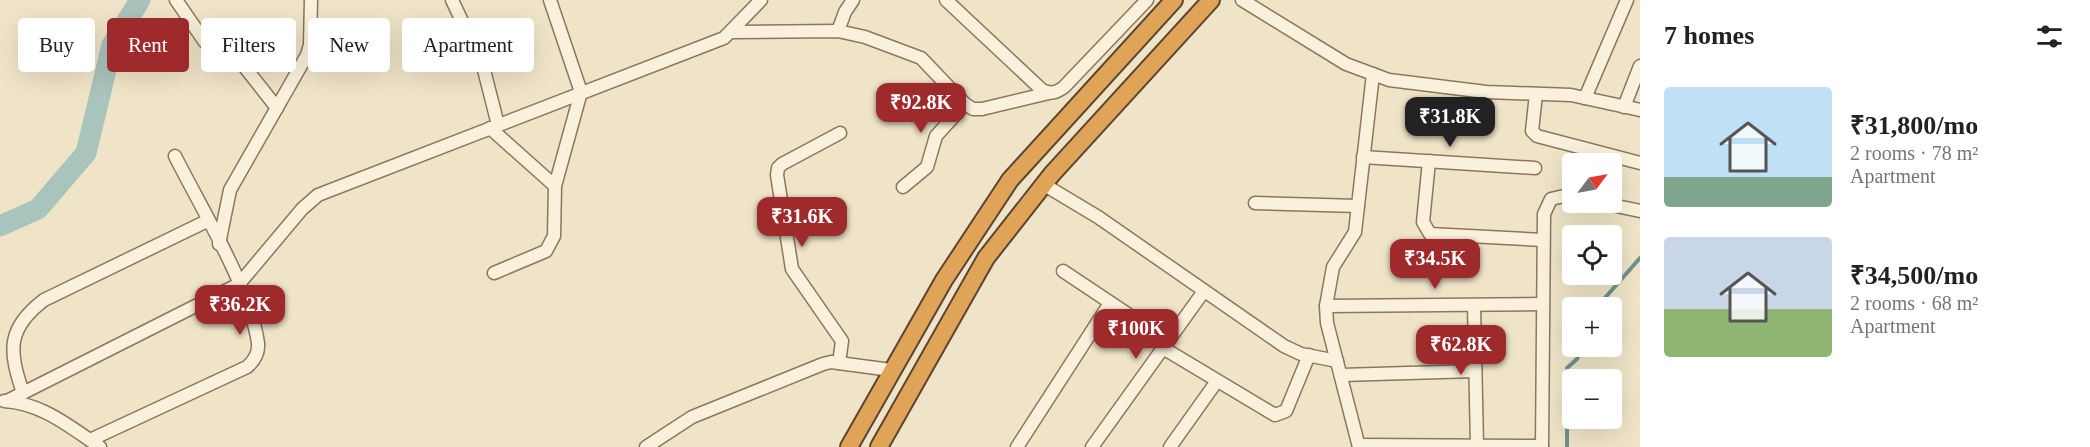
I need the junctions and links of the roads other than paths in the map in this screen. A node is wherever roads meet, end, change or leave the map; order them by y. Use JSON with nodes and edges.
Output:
{"nodes":[{"id":1,"x":176,"y":0,"type":"edge"},
{"id":2,"x":311,"y":0,"type":"edge"},
{"id":3,"x":452,"y":0,"type":"edge"},
{"id":4,"x":550,"y":0,"type":"edge"},
{"id":5,"x":761,"y":0,"type":"edge"},
{"id":6,"x":854,"y":0,"type":"edge"},
{"id":7,"x":946,"y":0,"type":"edge"},
{"id":8,"x":1147,"y":0,"type":"edge"},
{"id":9,"x":1174,"y":0,"type":"edge"},
{"id":10,"x":1211,"y":0,"type":"edge"},
{"id":11,"x":1242,"y":0,"type":"edge"},
{"id":12,"x":1627,"y":0,"type":"edge"},
{"id":13,"x":838,"y":31,"type":"junction"},
{"id":14,"x":732,"y":32,"type":"junction"},
{"id":15,"x":1640,"y":66,"type":"edge"},
{"id":16,"x":1373,"y":74,"type":"junction"},
{"id":17,"x":581,"y":93,"type":"junction"},
{"id":18,"x":1049,"y":93,"type":"junction"},
{"id":19,"x":1536,"y":94,"type":"junction"},
{"id":20,"x":1585,"y":98,"type":"junction"},
{"id":21,"x":965,"y":104,"type":"junction"},
{"id":22,"x":1624,"y":107,"type":"junction"},
{"id":23,"x":277,"y":108,"type":"junction"},
{"id":24,"x":1640,"y":110,"type":"edge"},
{"id":25,"x":494,"y":126,"type":"junction"},
{"id":26,"x":840,"y":133,"type":"dead end"},
{"id":27,"x":175,"y":156,"type":"dead end"},
{"id":28,"x":1363,"y":157,"type":"junction"},
{"id":29,"x":1429,"y":161,"type":"junction"},
{"id":30,"x":1640,"y":164,"type":"edge"},
{"id":31,"x":1535,"y":168,"type":"dead end"},
{"id":32,"x":1043,"y":184,"type":"junction"},
{"id":33,"x":555,"y":186,"type":"junction"},
{"id":34,"x":903,"y":187,"type":"dead end"},
{"id":35,"x":1562,"y":197,"type":"edge"},
{"id":36,"x":1256,"y":202,"type":"dead end"},
{"id":37,"x":1358,"y":206,"type":"junction"},
{"id":38,"x":1622,"y":207,"type":"edge"},
{"id":39,"x":1640,"y":211,"type":"edge"},
{"id":40,"x":207,"y":221,"type":"junction"},
{"id":41,"x":1544,"y":240,"type":"junction"},
{"id":42,"x":219,"y":244,"type":"junction"},
{"id":43,"x":1063,"y":271,"type":"dead end"},
{"id":44,"x":494,"y":273,"type":"dead end"},
{"id":45,"x":239,"y":284,"type":"junction"},
{"id":46,"x":1204,"y":291,"type":"junction"},
{"id":47,"x":1110,"y":303,"type":"junction"},
{"id":48,"x":1543,"y":304,"type":"junction"},
{"id":49,"x":1474,"y":305,"type":"junction"},
{"id":50,"x":1326,"y":306,"type":"junction"},
{"id":51,"x":1166,"y":344,"type":"junction"},
{"id":52,"x":1309,"y":355,"type":"junction"},
{"id":53,"x":1337,"y":361,"type":"junction"},
{"id":54,"x":839,"y":363,"type":"junction"},
{"id":55,"x":891,"y":370,"type":"junction"},
{"id":56,"x":1476,"y":371,"type":"junction"},
{"id":57,"x":1341,"y":375,"type":"junction"},
{"id":58,"x":1217,"y":381,"type":"junction"},
{"id":59,"x":23,"y":393,"type":"junction"},
{"id":60,"x":4,"y":401,"type":"edge"},
{"id":61,"x":95,"y":444,"type":"edge"},
{"id":62,"x":1359,"y":446,"type":"edge"},
{"id":63,"x":1477,"y":446,"type":"edge"},
{"id":64,"x":1542,"y":446,"type":"edge"},
{"id":65,"x":646,"y":447,"type":"edge"},
{"id":66,"x":849,"y":447,"type":"edge"},
{"id":67,"x":879,"y":447,"type":"edge"},
{"id":68,"x":1017,"y":447,"type":"edge"},
{"id":69,"x":1092,"y":447,"type":"edge"},
{"id":70,"x":1170,"y":447,"type":"edge"}],
"edges":[{"from":1,"to":23,"type":"street"},
{"from":2,"to":23,"type":"street"},
{"from":3,"to":25,"type":"street"},
{"from":4,"to":17,"type":"street"},
{"from":5,"to":14,"type":"street"},
{"from":6,"to":13,"type":"street"},
{"from":7,"to":18,"type":"street"},
{"from":8,"to":18,"type":"street"},
{"from":9,"to":55,"type":"highway"},
{"from":10,"to":32,"type":"highway"},
{"from":11,"to":16,"type":"street"},
{"from":12,"to":20,"type":"street"},
{"from":13,"to":14,"type":"street"},
{"from":13,"to":21,"type":"street"},
{"from":14,"to":17,"type":"street"},
{"from":15,"to":22,"type":"street"},
{"from":16,"to":19,"type":"street"},
{"from":16,"to":28,"type":"street"},
{"from":17,"to":25,"type":"street"},
{"from":17,"to":33,"type":"street"},
{"from":18,"to":21,"type":"street"},
{"from":19,"to":20,"type":"street"},
{"from":19,"to":30,"type":"street"},
{"from":20,"to":22,"type":"street"},
{"from":21,"to":34,"type":"street"},
{"from":22,"to":24,"type":"street"},
{"from":23,"to":42,"type":"street"},
{"from":25,"to":33,"type":"street"},
{"from":25,"to":45,"type":"street"},
{"from":26,"to":54,"type":"street"},
{"from":27,"to":40,"type":"street"},
{"from":28,"to":29,"type":"street"},
{"from":28,"to":37,"type":"street"},
{"from":29,"to":31,"type":"street"},
{"from":29,"to":41,"type":"street"},
{"from":32,"to":46,"type":"street"},
{"from":32,"to":67,"type":"highway"},
{"from":33,"to":44,"type":"street"},
{"from":35,"to":41,"type":"street"},
{"from":36,"to":37,"type":"street"},
{"from":37,"to":50,"type":"street"},
{"from":38,"to":39,"type":"street"},
{"from":40,"to":42,"type":"street"},
{"from":40,"to":59,"type":"street"},
{"from":41,"to":48,"type":"street"},
{"from":42,"to":45,"type":"street"},
{"from":43,"to":47,"type":"street"},
{"from":45,"to":59,"type":"street"},
{"from":45,"to":61,"type":"street"},
{"from":46,"to":51,"type":"street"},
{"from":46,"to":52,"type":"street"},
{"from":47,"to":51,"type":"street"},
{"from":47,"to":68,"type":"street"},
{"from":48,"to":49,"type":"street"},
{"from":48,"to":64,"type":"street"},
{"from":49,"to":50,"type":"street"},
{"from":49,"to":56,"type":"street"},
{"from":50,"to":53,"type":"street"},
{"from":51,"to":58,"type":"street"},
{"from":51,"to":69,"type":"street"},
{"from":52,"to":53,"type":"street"},
{"from":52,"to":58,"type":"street"},
{"from":53,"to":57,"type":"street"},
{"from":54,"to":55,"type":"street"},
{"from":54,"to":65,"type":"street"},
{"from":55,"to":66,"type":"highway"},
{"from":56,"to":57,"type":"street"},
{"from":56,"to":63,"type":"street"},
{"from":57,"to":62,"type":"street"},
{"from":58,"to":70,"type":"street"},
{"from":59,"to":60,"type":"street"},
{"from":60,"to":61,"type":"street"},
{"from":62,"to":63,"type":"street"},
{"from":63,"to":64,"type":"street"}]}
